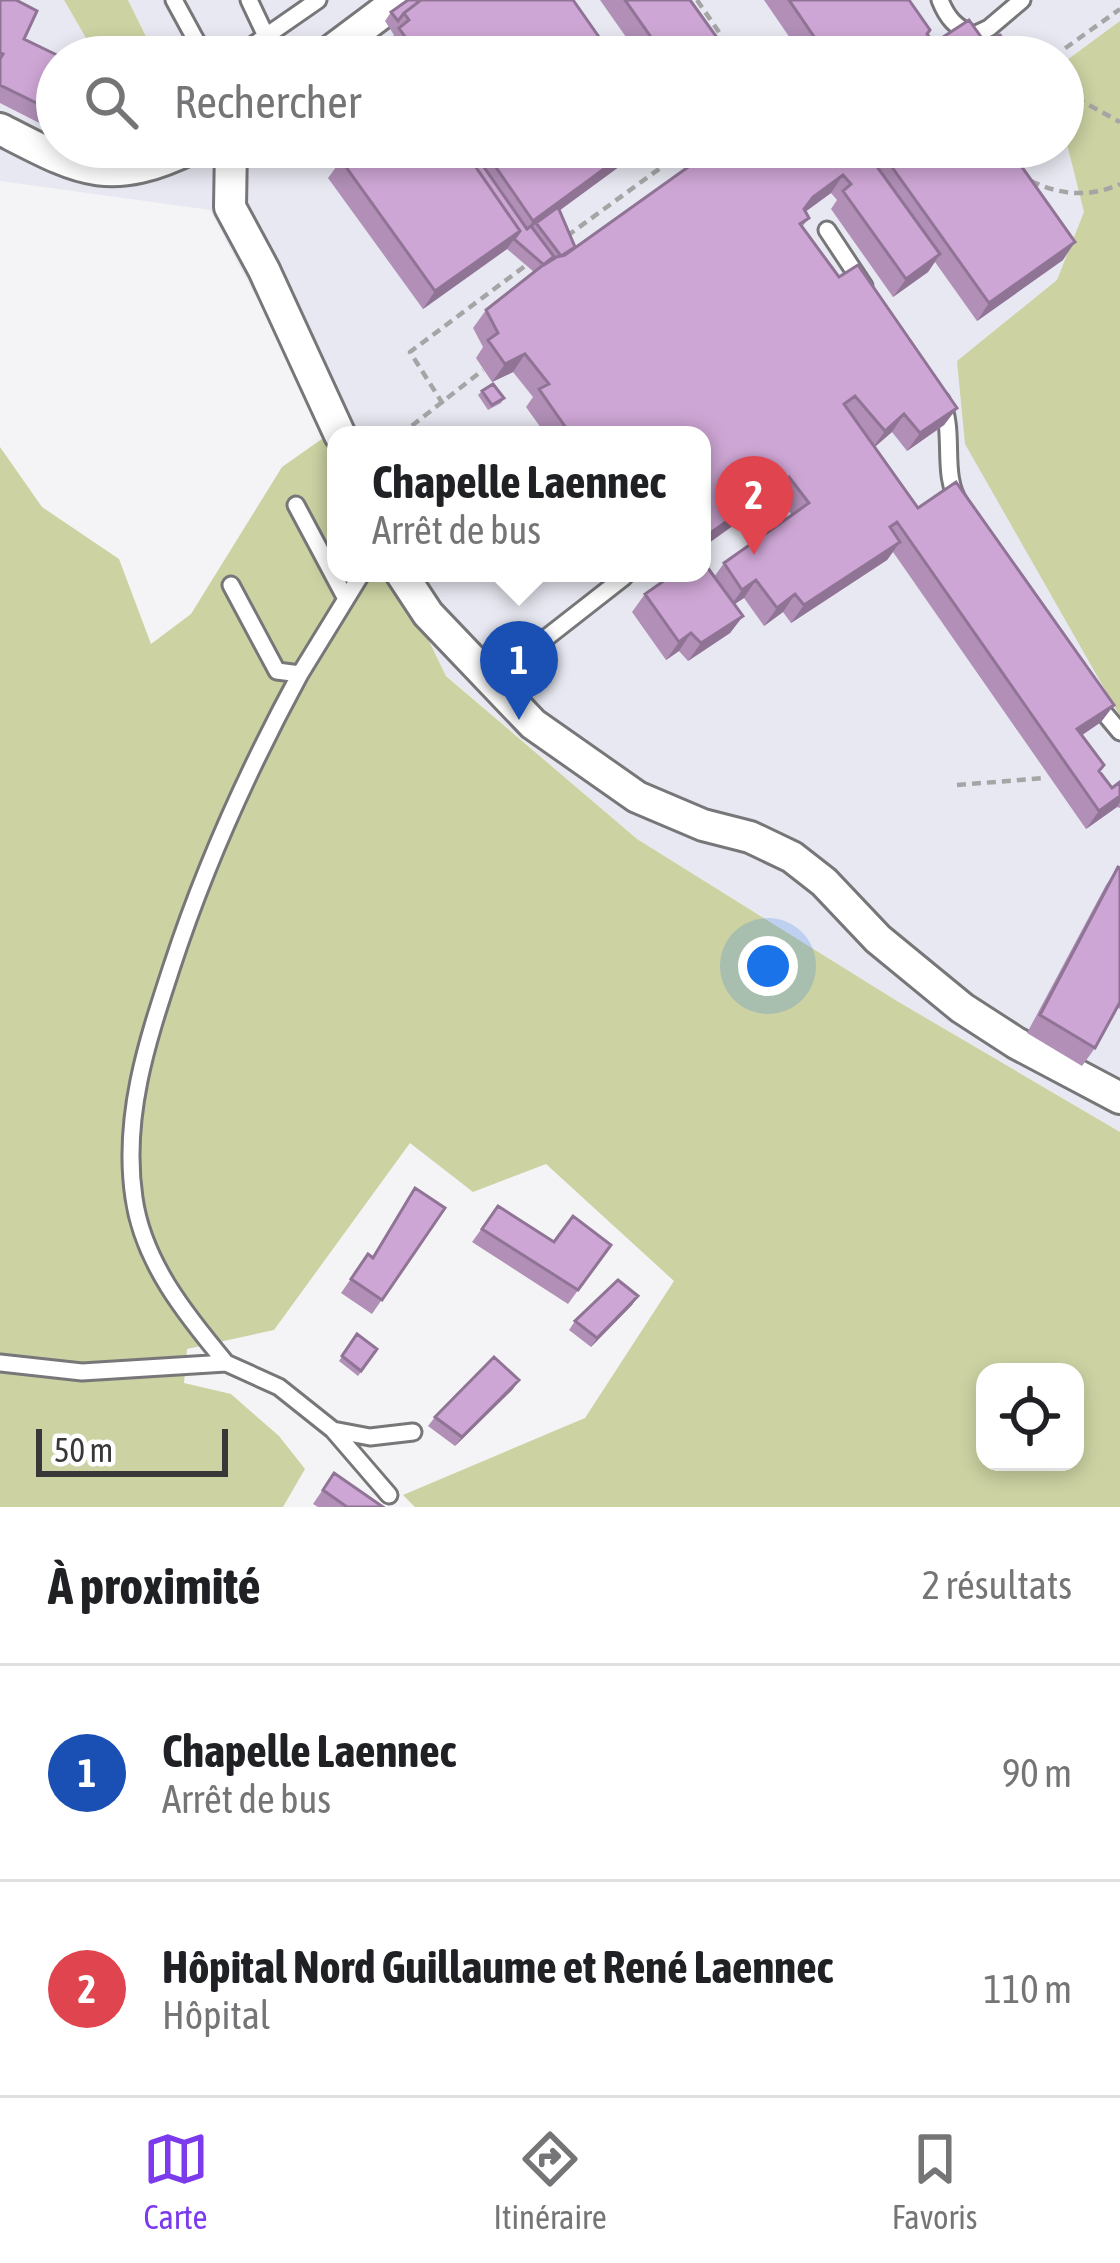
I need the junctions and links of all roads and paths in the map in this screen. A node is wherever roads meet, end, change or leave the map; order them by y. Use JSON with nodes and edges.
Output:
{"nodes":[{"id":1,"x":174,"y":0,"type":"edge"},
{"id":2,"x":249,"y":0,"type":"edge"},
{"id":3,"x":318,"y":0,"type":"edge"},
{"id":4,"x":399,"y":0,"type":"edge"},
{"id":5,"x":697,"y":0,"type":"edge"},
{"id":6,"x":940,"y":0,"type":"edge"},
{"id":7,"x":1022,"y":0,"type":"edge"},
{"id":8,"x":1120,"y":9,"type":"edge"},
{"id":9,"x":194,"y":36,"type":"edge"},
{"id":10,"x":266,"y":36,"type":"joint"},
{"id":11,"x":351,"y":36,"type":"edge"},
{"id":12,"x":722,"y":36,"type":"edge"},
{"id":13,"x":1083,"y":36,"type":"edge"},
{"id":14,"x":1084,"y":102,"type":"edge"},
{"id":15,"x":1120,"y":122,"type":"edge"},
{"id":16,"x":0,"y":129,"type":"edge"},
{"id":17,"x":36,"y":145,"type":"edge"},
{"id":18,"x":85,"y":168,"type":"edge"},
{"id":19,"x":134,"y":168,"type":"edge"},
{"id":20,"x":230,"y":168,"type":"edge"},
{"id":21,"x":660,"y":168,"type":"edge"},
{"id":22,"x":1016,"y":168,"type":"edge"},
{"id":23,"x":1018,"y":171,"type":"edge"},
{"id":24,"x":1028,"y":179,"type":"edge"},
{"id":25,"x":1120,"y":184,"type":"edge"},
{"id":26,"x":826,"y":230,"type":"dead end"},
{"id":27,"x":551,"y":248,"type":"edge"},
{"id":28,"x":534,"y":260,"type":"edge"},
{"id":29,"x":878,"y":307,"type":"edge"},
{"id":30,"x":483,"y":370,"type":"dead end"},
{"id":31,"x":929,"y":383,"type":"edge"},
{"id":32,"x":443,"y":404,"type":"junction"},
{"id":33,"x":336,"y":426,"type":"edge"},
{"id":34,"x":412,"y":426,"type":"edge"},
{"id":35,"x":296,"y":506,"type":"dead end"},
{"id":36,"x":976,"y":526,"type":"edge"},
{"id":37,"x":327,"y":564,"type":"edge"},
{"id":38,"x":337,"y":582,"type":"edge"},
{"id":39,"x":356,"y":582,"type":"edge"},
{"id":40,"x":407,"y":582,"type":"edge"},
{"id":41,"x":618,"y":582,"type":"edge"},
{"id":42,"x":231,"y":584,"type":"dead end"},
{"id":43,"x":345,"y":597,"type":"junction"},
{"id":44,"x":301,"y":674,"type":"junction"},
{"id":45,"x":1090,"y":695,"type":"edge"},
{"id":46,"x":512,"y":704,"type":"junction"},
{"id":47,"x":1120,"y":732,"type":"edge"},
{"id":48,"x":1045,"y":778,"type":"dead end"},
{"id":49,"x":957,"y":785,"type":"dead end"},
{"id":50,"x":1120,"y":1098,"type":"edge"},
{"id":51,"x":0,"y":1363,"type":"edge"},
{"id":52,"x":226,"y":1363,"type":"junction"},
{"id":53,"x":333,"y":1430,"type":"junction"},
{"id":54,"x":413,"y":1432,"type":"dead end"},
{"id":55,"x":389,"y":1495,"type":"dead end"}],
"edges":[{"from":1,"to":9,"type":"lane"},
{"from":2,"to":10,"type":"lane"},
{"from":3,"to":10,"type":"lane"},
{"from":4,"to":11,"type":"street"},
{"from":5,"to":12,"type":"path"},
{"from":6,"to":7,"type":"lane"},
{"from":8,"to":13,"type":"path"},
{"from":14,"to":15,"type":"path"},
{"from":16,"to":17,"type":"street"},
{"from":18,"to":19,"type":"street"},
{"from":20,"to":33,"type":"street"},
{"from":21,"to":27,"type":"path"},
{"from":22,"to":23,"type":"path"},
{"from":24,"to":25,"type":"path"},
{"from":26,"to":29,"type":"lane"},
{"from":28,"to":32,"type":"path"},
{"from":30,"to":32,"type":"path"},
{"from":31,"to":36,"type":"lane"},
{"from":32,"to":34,"type":"path"},
{"from":35,"to":37,"type":"lane"},
{"from":38,"to":43,"type":"lane"},
{"from":39,"to":43,"type":"lane"},
{"from":40,"to":46,"type":"street"},
{"from":41,"to":46,"type":"lane"},
{"from":42,"to":44,"type":"lane"},
{"from":43,"to":44,"type":"lane"},
{"from":44,"to":52,"type":"lane"},
{"from":45,"to":47,"type":"lane"},
{"from":46,"to":50,"type":"street"},
{"from":48,"to":49,"type":"path"},
{"from":51,"to":52,"type":"lane"},
{"from":52,"to":53,"type":"lane"},
{"from":53,"to":54,"type":"lane"},
{"from":53,"to":55,"type":"lane"}]}
